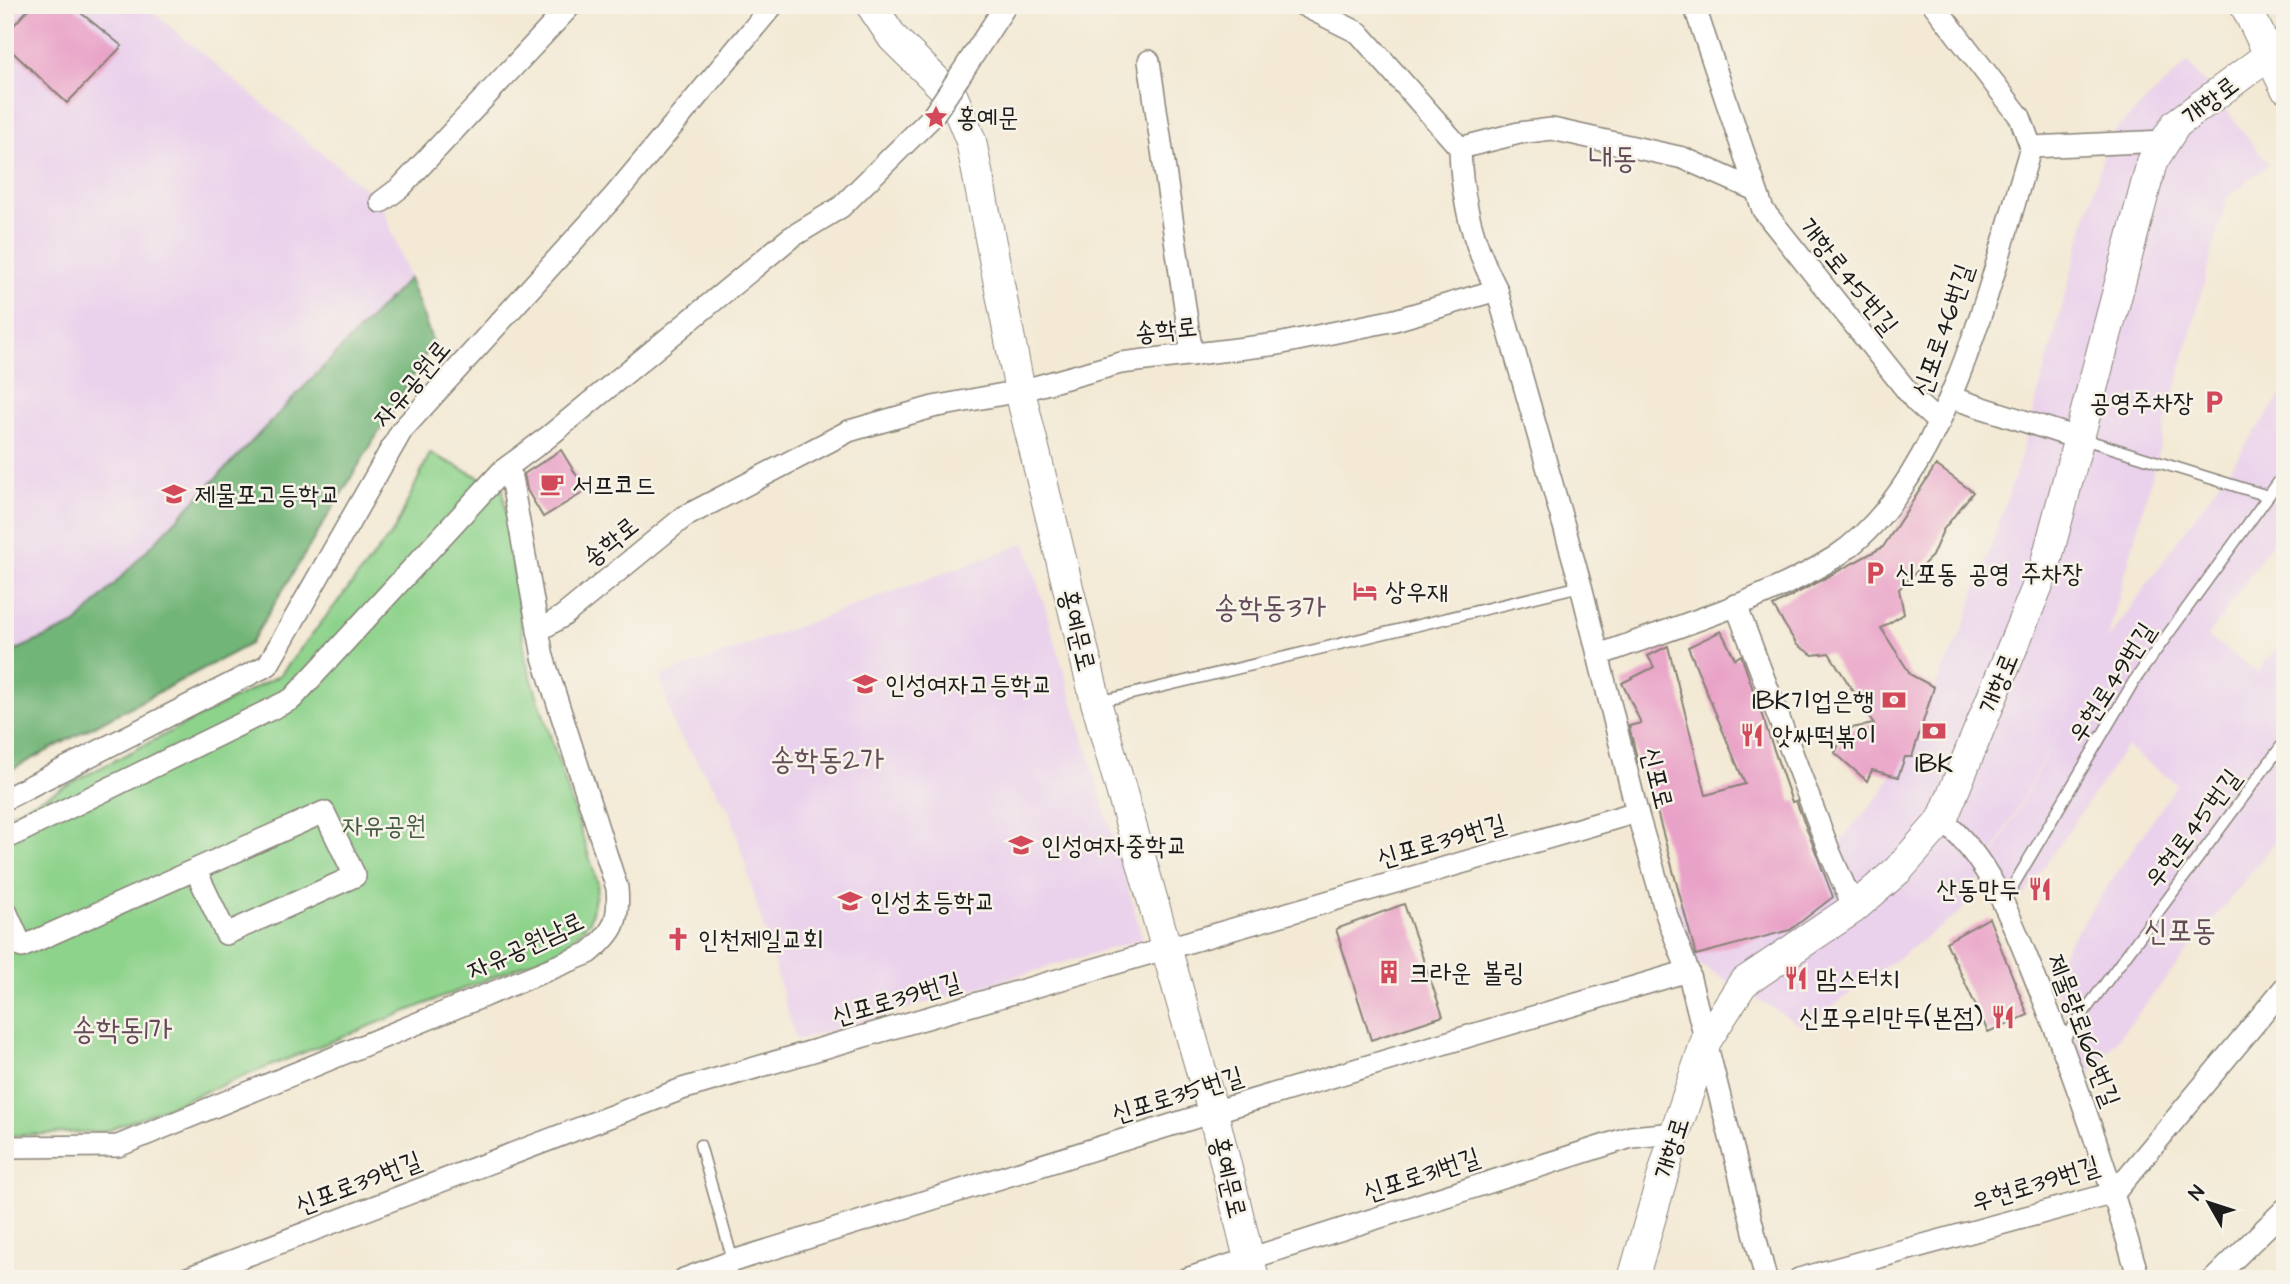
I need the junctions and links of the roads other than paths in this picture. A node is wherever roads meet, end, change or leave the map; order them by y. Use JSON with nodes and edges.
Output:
{"nodes":[{"id":1,"x":571,"y":5,"type":"edge"},
{"id":2,"x":773,"y":5,"type":"edge"},
{"id":3,"x":871,"y":5,"type":"edge"},
{"id":4,"x":1006,"y":5,"type":"edge"},
{"id":5,"x":1303,"y":5,"type":"edge"},
{"id":6,"x":1694,"y":5,"type":"edge"},
{"id":7,"x":1934,"y":5,"type":"edge"},
{"id":8,"x":2245,"y":5,"type":"edge"},
{"id":9,"x":2276,"y":49,"type":"edge"},
{"id":10,"x":1149,"y":61,"type":"dead end"},
{"id":11,"x":2285,"y":87,"type":"edge"},
{"id":12,"x":2165,"y":141,"type":"junction"},
{"id":13,"x":2031,"y":147,"type":"junction"},
{"id":14,"x":1460,"y":148,"type":"junction"},
{"id":15,"x":1753,"y":189,"type":"junction"},
{"id":16,"x":381,"y":202,"type":"dead end"},
{"id":17,"x":1497,"y":290,"type":"junction"},
{"id":18,"x":1192,"y":355,"type":"junction"},
{"id":19,"x":1020,"y":391,"type":"junction"},
{"id":20,"x":1952,"y":398,"type":"junction"},
{"id":21,"x":1939,"y":423,"type":"junction"},
{"id":22,"x":2077,"y":438,"type":"junction"},
{"id":23,"x":509,"y":466,"type":"junction"},
{"id":24,"x":2285,"y":474,"type":"edge"},
{"id":25,"x":2268,"y":496,"type":"junction"},
{"id":26,"x":1581,"y":586,"type":"junction"},
{"id":27,"x":1736,"y":605,"type":"junction"},
{"id":28,"x":538,"y":631,"type":"junction"},
{"id":29,"x":1599,"y":655,"type":"junction"},
{"id":30,"x":1096,"y":702,"type":"junction"},
{"id":31,"x":2285,"y":741,"type":"edge"},
{"id":32,"x":5,"y":799,"type":"edge"},
{"id":33,"x":1637,"y":812,"type":"junction"},
{"id":34,"x":1942,"y":820,"type":"junction"},
{"id":35,"x":5,"y":839,"type":"edge"},
{"id":36,"x":196,"y":871,"type":"junction"},
{"id":37,"x":2004,"y":901,"type":"junction"},
{"id":38,"x":1854,"y":908,"type":"junction"},
{"id":39,"x":5,"y":909,"type":"edge"},
{"id":40,"x":1167,"y":949,"type":"junction"},
{"id":41,"x":1688,"y":971,"type":"junction"},
{"id":42,"x":2285,"y":987,"type":"edge"},
{"id":43,"x":1706,"y":1041,"type":"junction"},
{"id":44,"x":2061,"y":1043,"type":"junction"},
{"id":45,"x":1213,"y":1112,"type":"junction"},
{"id":46,"x":1675,"y":1133,"type":"junction"},
{"id":47,"x":700,"y":1145,"type":"dead end"},
{"id":48,"x":5,"y":1147,"type":"edge"},
{"id":49,"x":2113,"y":1193,"type":"junction"},
{"id":50,"x":2285,"y":1209,"type":"edge"},
{"id":51,"x":733,"y":1261,"type":"junction"},
{"id":52,"x":1252,"y":1268,"type":"edge"},
{"id":53,"x":185,"y":1279,"type":"edge"},
{"id":54,"x":684,"y":1279,"type":"edge"},
{"id":55,"x":1186,"y":1279,"type":"edge"},
{"id":56,"x":1633,"y":1279,"type":"edge"},
{"id":57,"x":1766,"y":1279,"type":"edge"},
{"id":58,"x":1799,"y":1279,"type":"edge"},
{"id":59,"x":2139,"y":1279,"type":"edge"},
{"id":60,"x":2214,"y":1279,"type":"edge"}],
"edges":[{"from":1,"to":16,"type":"street"},
{"from":2,"to":32,"type":"street","name":"자유공원로"},
{"from":3,"to":19,"type":"street","name":"홍예문로"},
{"from":4,"to":23,"type":"street","bridge":true},
{"from":5,"to":14,"type":"street"},
{"from":6,"to":15,"type":"street","name":"개항로45번길"},
{"from":7,"to":13,"type":"street"},
{"from":8,"to":9,"type":"street"},
{"from":9,"to":11,"type":"street"},
{"from":9,"to":12,"type":"street","name":"개항로"},
{"from":10,"to":18,"type":"street"},
{"from":12,"to":13,"type":"street"},
{"from":12,"to":22,"type":"street","name":"개항로"},
{"from":13,"to":20,"type":"street","name":"신포로46번길"},
{"from":14,"to":15,"type":"street"},
{"from":14,"to":17,"type":"street"},
{"from":15,"to":21,"type":"street","name":"개항로45번길"},
{"from":17,"to":18,"type":"street","name":"송학로"},
{"from":17,"to":26,"type":"street","name":"신포로"},
{"from":18,"to":19,"type":"street","name":"송학로"},
{"from":19,"to":28,"type":"street","name":"송학로"},
{"from":19,"to":30,"type":"street","name":"홍예문로"},
{"from":20,"to":21,"type":"street","name":"신포로46번길"},
{"from":20,"to":22,"type":"street"},
{"from":21,"to":27,"type":"street","name":"신포로46번길"},
{"from":22,"to":25,"type":"lane"},
{"from":22,"to":34,"type":"street","name":"개항로"},
{"from":23,"to":28,"type":"street","name":"자유공원남로"},
{"from":23,"to":35,"type":"street"},
{"from":24,"to":25,"type":"lane","name":"우현로49번길"},
{"from":25,"to":37,"type":"lane","name":"우현로49번길"},
{"from":26,"to":29,"type":"street","name":"신포로"},
{"from":26,"to":30,"type":"lane"},
{"from":27,"to":29,"type":"street","name":"신포로46번길"},
{"from":27,"to":38,"type":"street"},
{"from":28,"to":48,"type":"street","name":"자유공원남로"},
{"from":29,"to":33,"type":"street","name":"신포로"},
{"from":30,"to":40,"type":"street","name":"홍예문로"},
{"from":31,"to":44,"type":"lane","name":"우현로45번길"},
{"from":33,"to":40,"type":"street","name":"신포로39번길"},
{"from":33,"to":41,"type":"street","name":"신포로"},
{"from":34,"to":37,"type":"street","name":"제물량로166번길"},
{"from":34,"to":38,"type":"street","name":"개항로"},
{"from":36,"to":36,"type":"street"},
{"from":36,"to":39,"type":"street"},
{"from":37,"to":44,"type":"street","name":"제물량로166번길"},
{"from":38,"to":43,"type":"street","name":"개항로"},
{"from":40,"to":45,"type":"street","name":"홍예문로"},
{"from":40,"to":53,"type":"street","name":"신포로39번길"},
{"from":41,"to":43,"type":"street","name":"신포로"},
{"from":41,"to":45,"type":"street","name":"신포로35번길"},
{"from":42,"to":49,"type":"street","name":"우현로39번길"},
{"from":43,"to":46,"type":"street","name":"개항로"},
{"from":43,"to":57,"type":"street","name":"신포로"},
{"from":44,"to":49,"type":"street","name":"제물량로166번길"},
{"from":45,"to":51,"type":"street","name":"신포로35번길"},
{"from":45,"to":52,"type":"street","name":"홍예문로"},
{"from":46,"to":52,"type":"street","name":"신포로31번길"},
{"from":46,"to":56,"type":"street","name":"개항로"},
{"from":47,"to":51,"type":"lane"},
{"from":49,"to":58,"type":"street","name":"우현로39번길"},
{"from":49,"to":59,"type":"street","name":"제물량로166번길"},
{"from":50,"to":60,"type":"street"},
{"from":51,"to":54,"type":"street","name":"신포로35번길"},
{"from":52,"to":55,"type":"street","name":"신포로31번길"}]}
